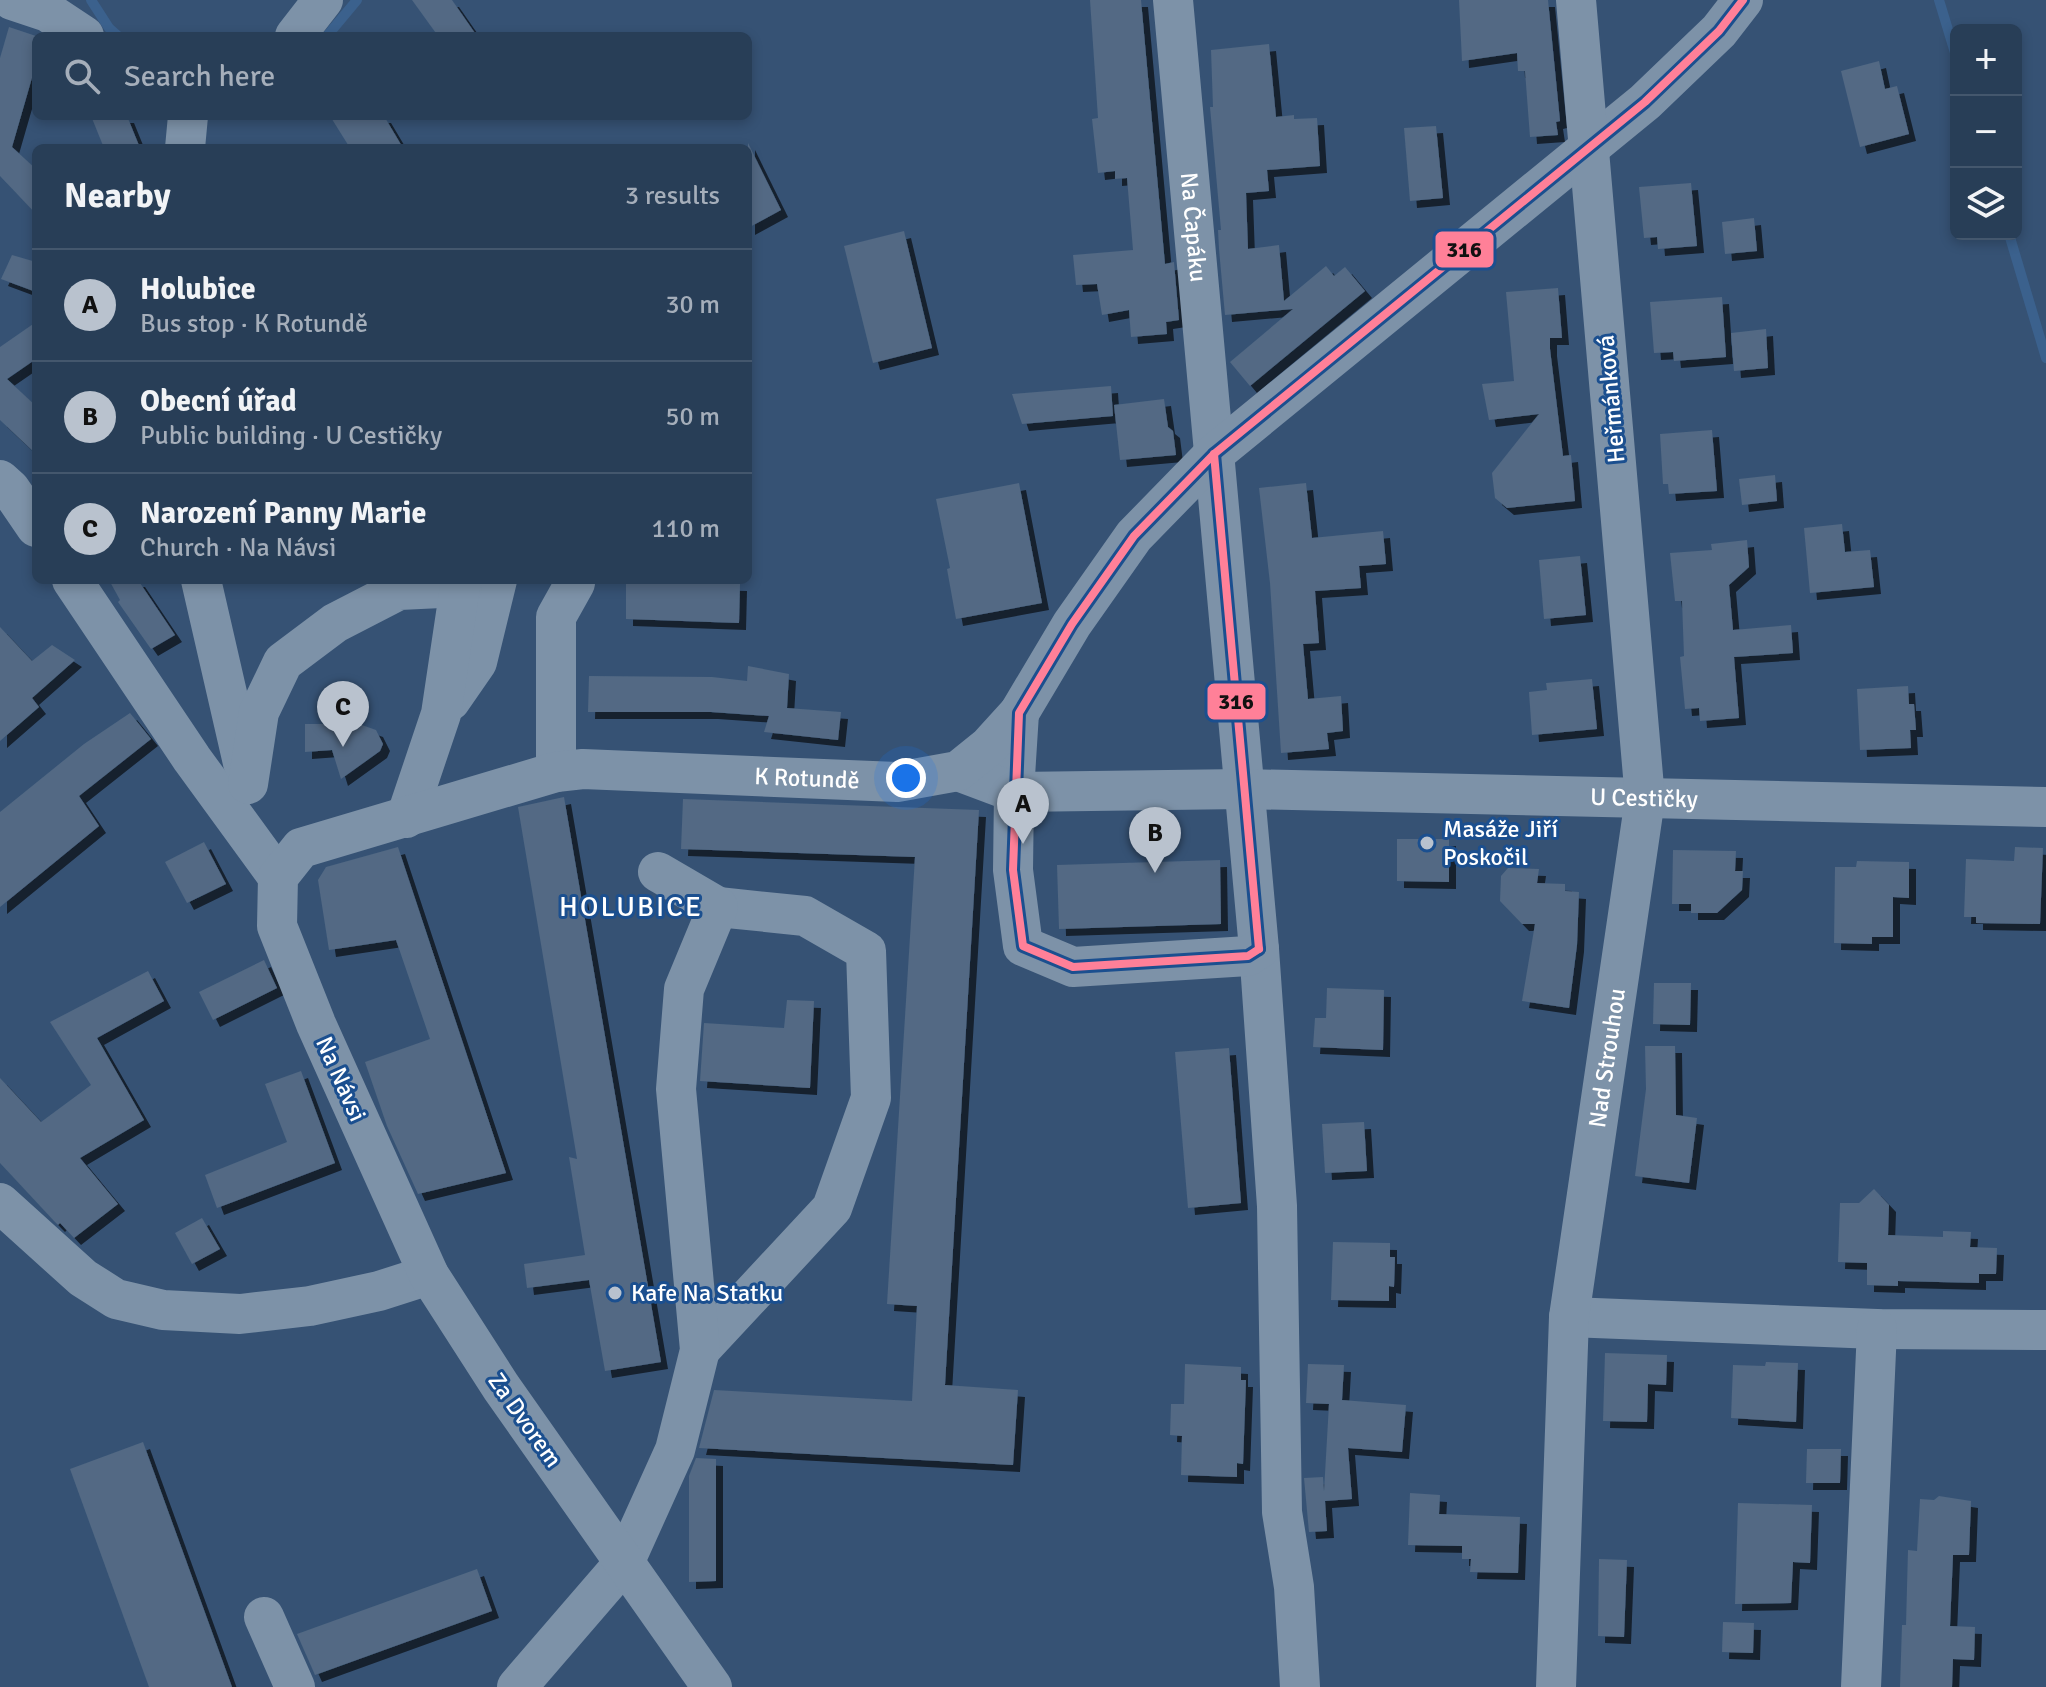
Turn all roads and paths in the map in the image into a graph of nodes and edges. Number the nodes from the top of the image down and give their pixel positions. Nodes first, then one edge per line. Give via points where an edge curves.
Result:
1 (323, 0) edge
2 (1173, 0) edge
3 (1576, 0) edge
4 (1743, 0) edge
5 (37, 4) edge
6 (78, 32) edge
7 (298, 32) edge
8 (188, 120) edge
9 (185, 144) edge
10 (1590, 145) junction
11 (1214, 454) junction
12 (5, 485) edge
13 (32, 522) edge
14 (75, 584) edge
15 (454, 584) edge
16 (473, 584) edge
17 (574, 584) edge
18 (203, 589) edge
19 (1019, 713) junction
20 (958, 771) junction
21 (556, 772) junction
22 (248, 784) junction
23 (1243, 789) junction
24 (1014, 792) junction
25 (1645, 799) junction
26 (2046, 807) edge
27 (406, 818) junction
28 (658, 872) dead end
29 (278, 877) junction
30 (718, 907) junction
31 (1259, 949) junction
32 (0, 1203) edge
33 (429, 1275) junction
34 (1569, 1317) junction
35 (1877, 1329) junction
36 (2046, 1330) edge
37 (700, 1350) junction
38 (624, 1563) junction
39 (264, 1617) dead end
40 (295, 1687) edge
41 (517, 1687) edge
42 (712, 1687) edge
43 (1300, 1687) edge
44 (1556, 1687) edge
45 (1861, 1687) edge

1 - 7 street
2 - 11 street, Na Čapáku
3 - 10 street, Heřmánková
4 - 10 street, K Rotundě via 1719,31 1655,92
5 - 6 street
8 - 9 street
10 - 11 street, K Rotundě
10 - 25 street, Heřmánková
11 - 19 street, K Rotundě via 1134,536 1072,624
11 - 23 street, Na Čapáku
12 - 13 street
14 - 29 street
15 - 22 street, Na Návsi via 399,590 335,623 283,662 259,712
16 - 27 street, Na Návsi via 441,714
17 - 21 street via 556,617
18 - 22 street, Na Návsi
19 - 20 street, K Rotundě
19 - 24 street
20 - 21 street, K Rotundě via 897,782
20 - 24 street
21 - 27 street
22 - 29 street, Na Návsi
23 - 24 street, U Cestičky
23 - 25 street, U Cestičky
23 - 31 street, Na Čapáku
24 - 31 street via 1013,870 1023,946 1073,967 1248,956
25 - 26 street, U Cestičky
25 - 34 street, Nad Strouhou
27 - 29 street via 301,848
28 - 30 street
29 - 33 street, Na Návsi via 277,926
30 - 37 street via 684,989 676,1089
30 - 37 street via 805,916 866,951 871,1098 832,1208
31 - 43 street, Na Čapáku via 1277,1206 1282,1512 1294,1587
32 - 33 street via 83,1278 116,1299 163,1310 240,1314 310,1306
33 - 38 street, Za Dvorem
34 - 35 street
34 - 44 street, Nad Strouhou
35 - 36 street
35 - 45 street
37 - 38 street via 675,1450
38 - 41 street
38 - 42 street, Za Dvorem
39 - 40 street

